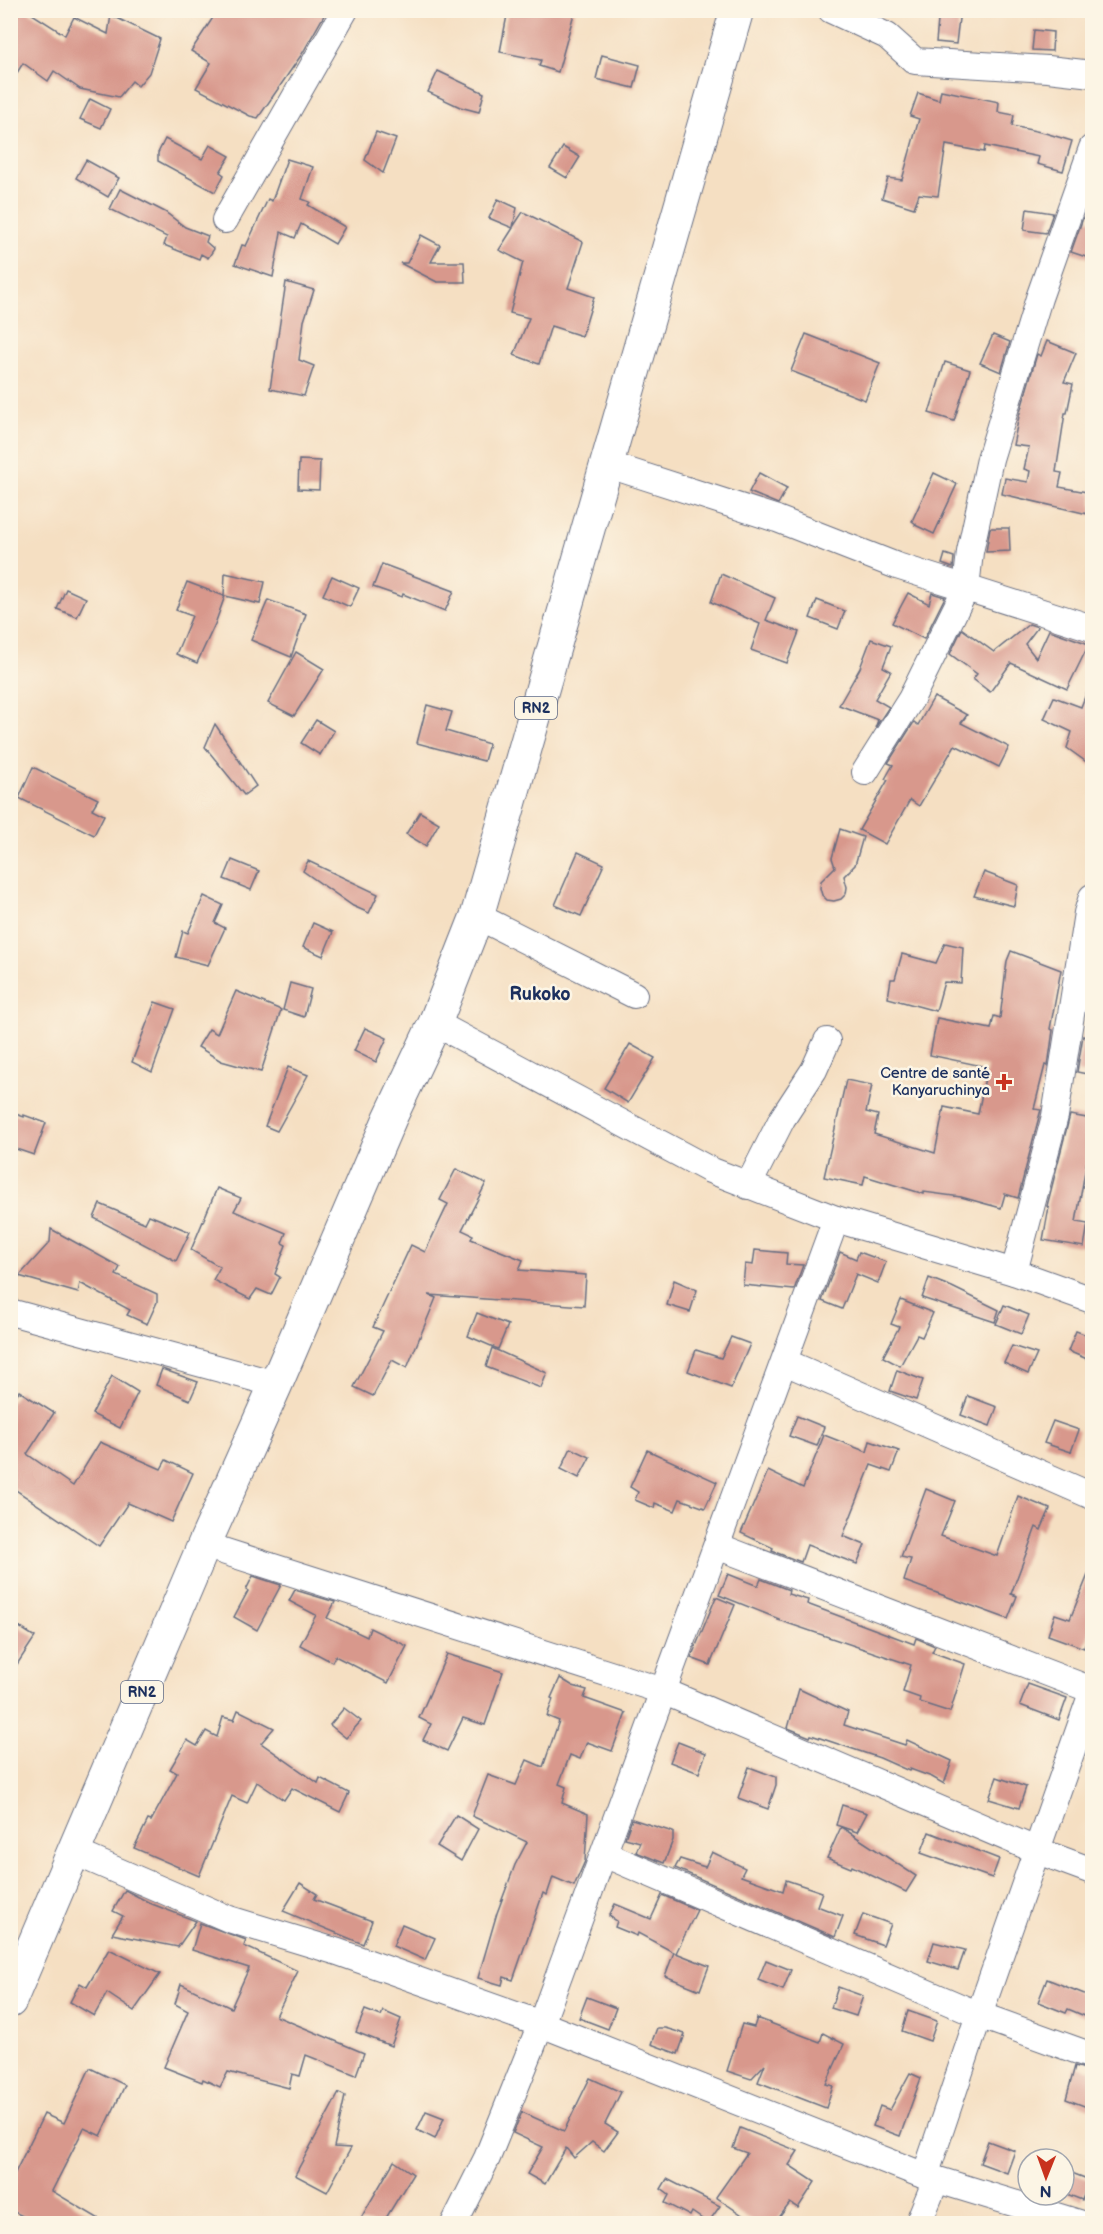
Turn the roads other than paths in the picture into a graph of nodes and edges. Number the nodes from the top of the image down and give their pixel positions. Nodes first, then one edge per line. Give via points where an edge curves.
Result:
1 (345, 10) edge
2 (737, 10) edge
3 (831, 10) edge
4 (1092, 74) edge
5 (1092, 148) edge
6 (225, 220) dead end
7 (606, 464) junction
8 (966, 588) junction
9 (1092, 628) edge
10 (865, 772) dead end
11 (1092, 897) edge
12 (477, 916) junction
13 (634, 995) dead end
14 (435, 1023) junction
15 (827, 1041) dead end
16 (748, 1186) junction
17 (836, 1219) junction
18 (1014, 1272) junction
19 (1092, 1300) edge
20 (10, 1312) edge
21 (785, 1362) junction
22 (276, 1384) junction
23 (1092, 1496) edge
24 (204, 1545) junction
25 (717, 1546) junction
26 (663, 1691) junction
27 (1092, 1691) edge
28 (1038, 1851) junction
29 (74, 1852) junction
30 (604, 1854) junction
31 (1092, 1871) edge
32 (10, 2001) edge
33 (979, 2015) junction
34 (541, 2024) junction
35 (1092, 2056) edge
36 (931, 2178) junction
37 (454, 2223) edge
38 (918, 2223) edge
39 (1082, 2223) edge

1 - 6 street
2 - 7 highway, RN2
3 - 4 street via 887,36 915,61
5 - 8 street via 1039,298 990,459
7 - 8 street via 777,519
7 - 12 highway, RN2
8 - 9 street
8 - 10 street via 911,699
11 - 18 street via 1055,1116
12 - 13 street
12 - 14 highway, RN2
14 - 16 street via 710,1170
14 - 22 highway, RN2
15 - 16 street
16 - 17 street
17 - 18 street
17 - 21 street
18 - 19 street
20 - 22 street
21 - 23 street
21 - 25 street
22 - 24 highway, RN2
24 - 26 street
24 - 29 highway, RN2
25 - 26 street
25 - 27 street
26 - 28 street
26 - 30 street
27 - 28 street
28 - 31 street
28 - 33 street
29 - 32 highway, RN2
29 - 34 street via 229,1919 338,1952
30 - 33 street
30 - 34 street
33 - 35 street
33 - 36 street
34 - 36 street
34 - 37 street via 487,2158
36 - 38 street
36 - 39 street

